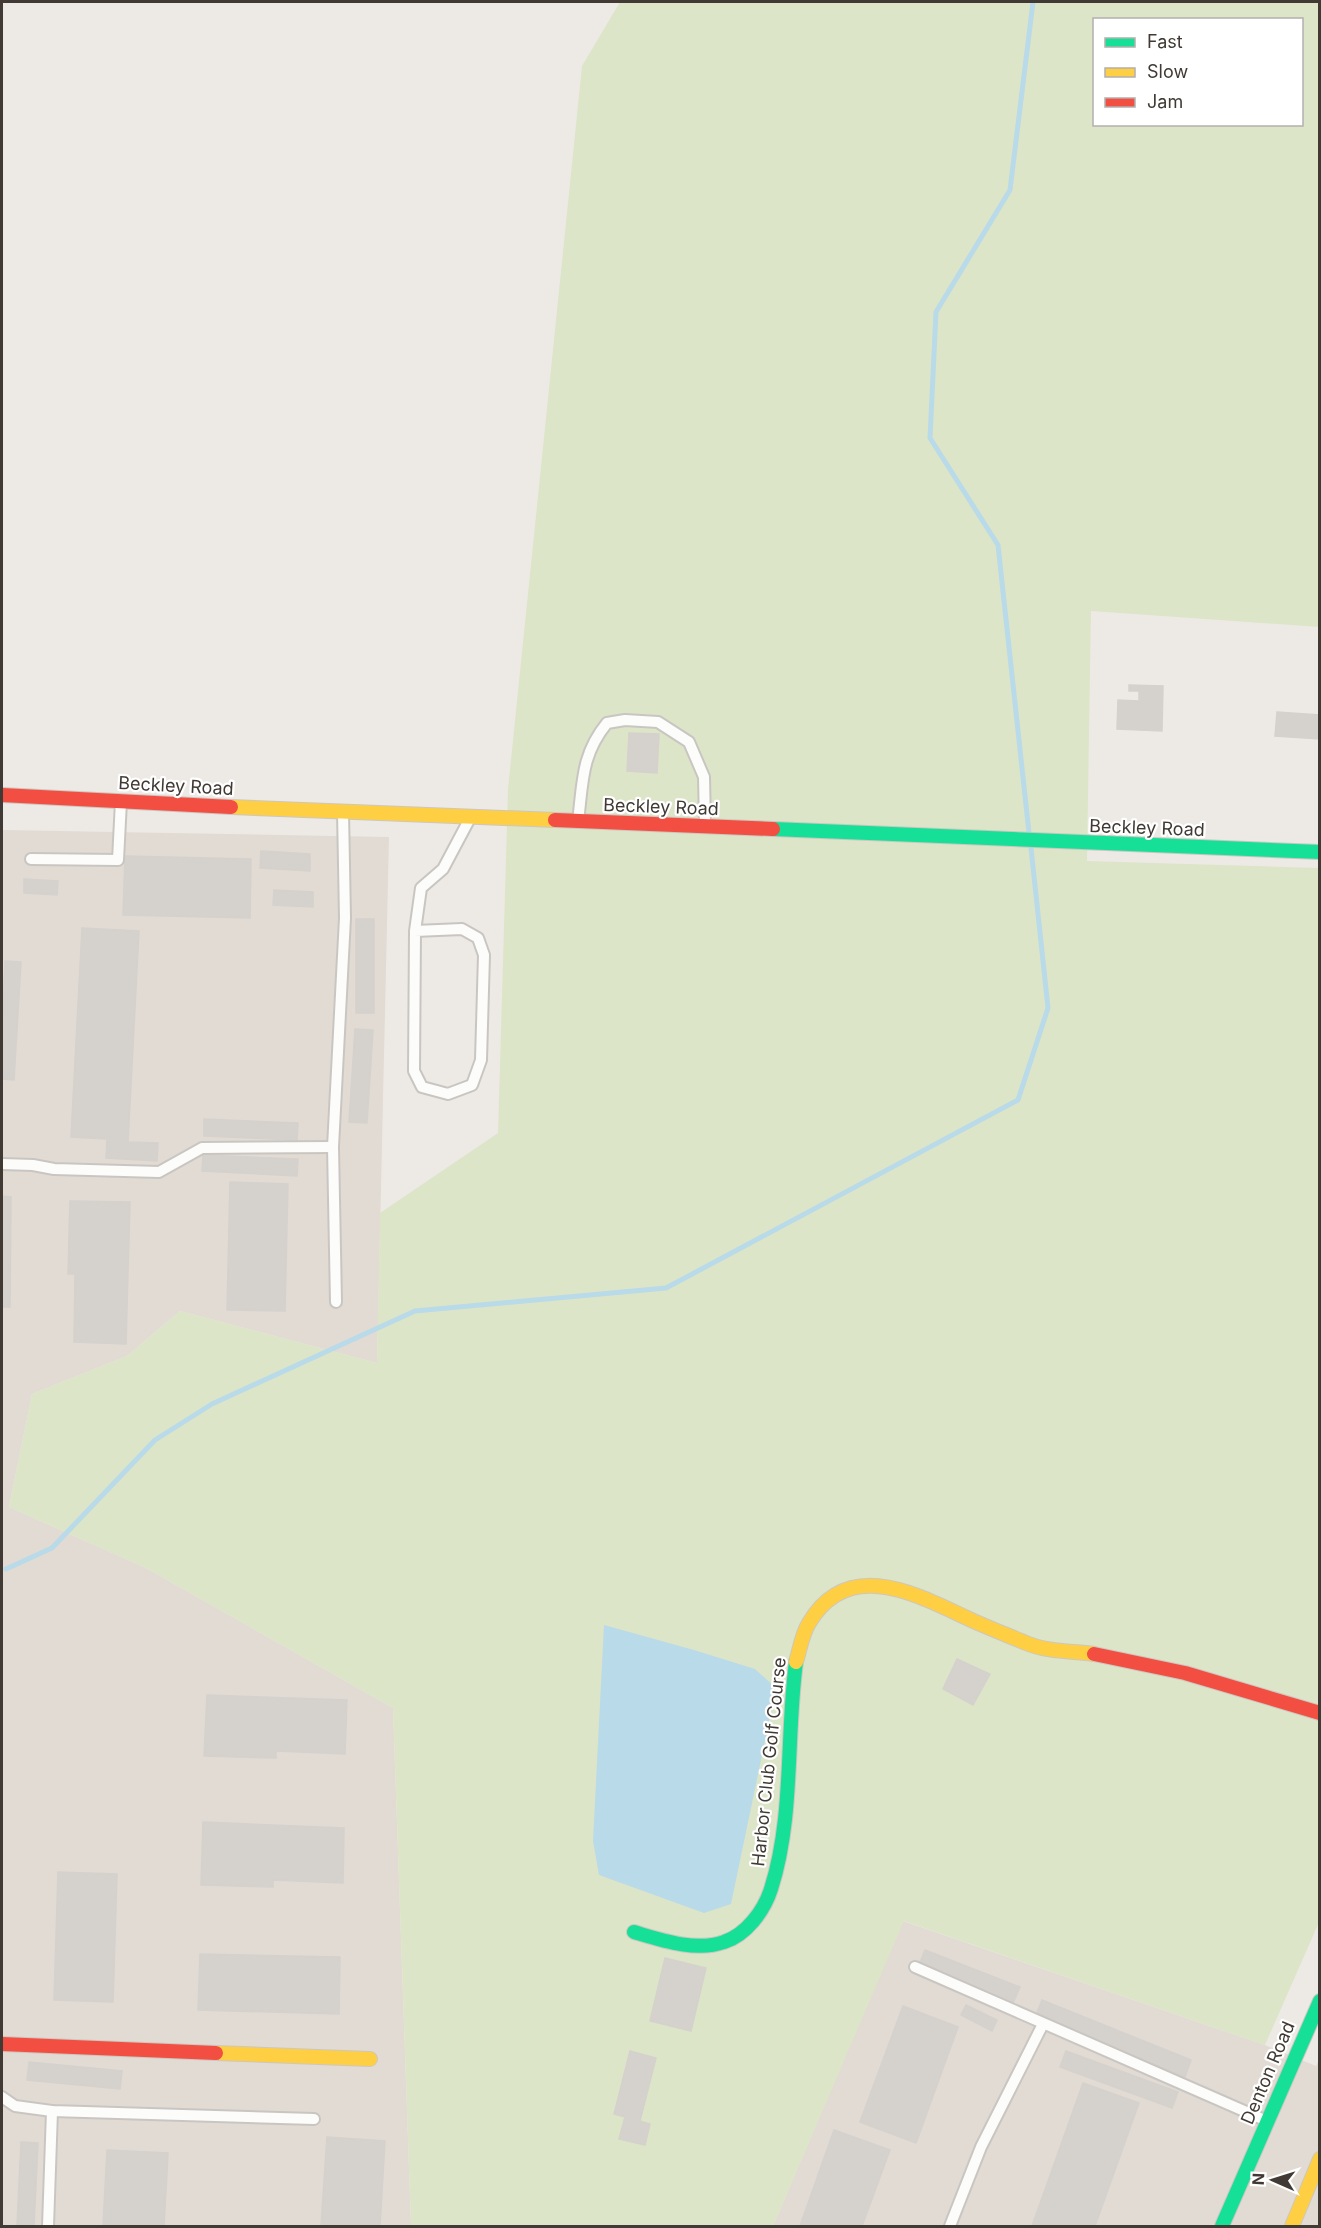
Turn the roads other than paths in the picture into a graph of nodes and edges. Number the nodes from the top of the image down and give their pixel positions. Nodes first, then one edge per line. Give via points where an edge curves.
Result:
1 (2, 795) edge
2 (122, 801) junction
3 (343, 811) junction
4 (470, 817) junction
5 (578, 822) junction
6 (705, 827) junction
7 (1320, 852) edge
8 (31, 859) dead end
9 (415, 931) junction
10 (333, 1147) junction
11 (2, 1164) edge
12 (336, 1302) dead end
13 (1320, 1713) edge
14 (634, 1932) dead end
15 (915, 1967) dead end
16 (1320, 2001) edge
17 (1043, 2024) junction
18 (2, 2044) edge
19 (370, 2059) dead end
20 (2, 2097) edge
21 (52, 2111) junction
22 (314, 2119) dead end
23 (1268, 2121) junction
24 (1318, 2169) edge
25 (48, 2226) edge
26 (950, 2226) edge
27 (1222, 2226) edge
28 (1292, 2226) edge

1 - 2 street, Beckley Road
2 - 3 street, Beckley Road
2 - 8 lane via 118,860
3 - 4 street, Beckley Road
3 - 10 lane via 345,918
4 - 5 street, Beckley Road
4 - 9 lane via 443,869 421,888
5 - 6 street, Beckley Road
5 - 6 lane via 585,762 594,739 607,723 636,721 658,722 689,742 704,777
6 - 7 street, Beckley Road
9 - 9 lane via 414,1071 422,1087 448,1094 472,1086 481,1060 484,955 478,938 462,929
10 - 11 lane via 202,1148 159,1172
10 - 12 lane
13 - 14 street, Harbor Club Golf Course via 1143,1663 1031,1645 904,1591 857,1587 823,1605 804,1632 794,1684 777,1867 755,1922 738,1937 708,1945 663,1941
15 - 17 lane
16 - 23 street, Denton Road
17 - 23 lane
17 - 26 lane via 981,2147
18 - 19 street
20 - 21 lane via 15,2106
21 - 22 lane
21 - 25 lane
23 - 27 street, Denton Road
24 - 28 street

